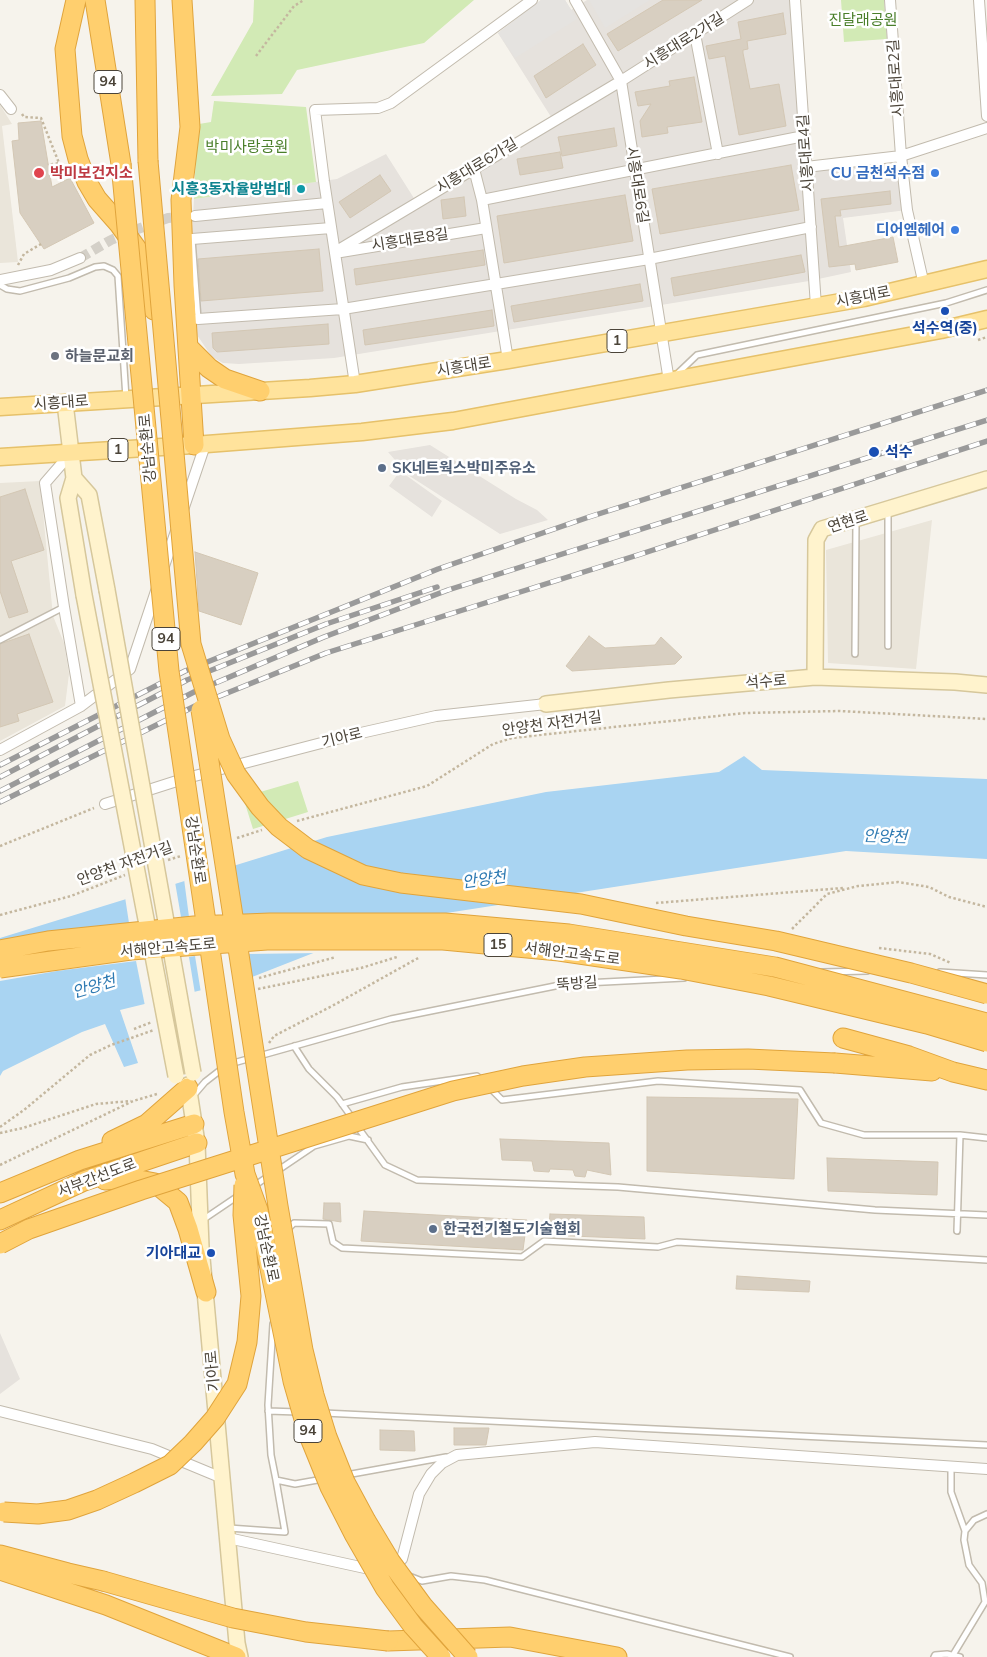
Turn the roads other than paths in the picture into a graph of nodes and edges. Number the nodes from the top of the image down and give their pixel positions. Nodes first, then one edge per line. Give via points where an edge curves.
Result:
1 (76, 0) edge
2 (95, 0) edge
3 (145, 0) edge
4 (182, 0) edge
5 (532, 0) edge
6 (575, 0) edge
7 (748, 0) edge
8 (795, 0) edge
9 (890, 0) edge
10 (979, 0) edge
11 (695, 34) junction
12 (621, 81) junction
13 (987, 116) edge
14 (987, 128) edge
15 (804, 136) junction
16 (718, 154) junction
17 (901, 156) junction
18 (806, 167) junction
19 (474, 169) junction
20 (635, 170) junction
21 (482, 200) junction
22 (327, 204) junction
23 (195, 216) tunnel mouth
24 (811, 227) junction
25 (331, 228) junction
26 (486, 228) junction
27 (192, 239) joint
28 (335, 252) junction
29 (80, 258) tunnel mouth
30 (649, 258) junction
31 (987, 269) edge
32 (0, 280) edge
33 (496, 283) junction
34 (0, 285) edge
35 (924, 285) junction
36 (987, 290) edge
37 (816, 306) junction
38 (343, 309) junction
39 (987, 319) edge
40 (198, 320) joint
41 (661, 334) junction
42 (188, 347) junction
43 (508, 360) junction
44 (669, 381) junction
45 (354, 384) junction
46 (260, 391) junction
47 (191, 395) junction
48 (162, 397) junction
49 (126, 399) junction
50 (65, 403) junction
51 (28, 406) junction
52 (0, 407) edge
53 (0, 412) edge
54 (200, 445) junction
55 (165, 447) junction
56 (71, 453) junction
57 (0, 457) edge
58 (74, 478) junction
59 (987, 479) edge
60 (888, 509) junction
61 (856, 519) junction
62 (64, 607) junction
63 (0, 640) edge
64 (191, 644) junction
65 (888, 646) dead end
66 (854, 654) dead end
67 (815, 677) junction
68 (987, 685) edge
69 (546, 704) joint
70 (82, 706) junction
71 (0, 750) edge
72 (105, 804) road end
73 (0, 950) edge
74 (0, 968) edge
75 (772, 974) dead end
76 (742, 975) dead end
77 (987, 975) edge
78 (987, 994) edge
79 (987, 1023) edge
80 (843, 1038) dead end
81 (987, 1042) edge
82 (294, 1046) junction
83 (953, 1072) junction
84 (987, 1080) edge
85 (187, 1085) junction
86 (342, 1104) junction
87 (194, 1124) junction
88 (960, 1135) junction
89 (987, 1138) edge
90 (368, 1140) junction
91 (197, 1143) junction
92 (80, 1160) junction
93 (245, 1174) junction
94 (84, 1181) junction
95 (0, 1193) edge
96 (958, 1213) junction
97 (987, 1215) edge
98 (0, 1220) edge
99 (201, 1220) junction
100 (957, 1231) dead end
101 (0, 1244) edge
102 (278, 1247) dead end
103 (987, 1260) edge
104 (277, 1267) dead end
105 (206, 1292) junction
106 (0, 1411) edge
107 (268, 1411) junction
108 (987, 1445) edge
109 (457, 1455) junction
110 (951, 1467) junction
111 (987, 1469) edge
112 (222, 1478) junction
113 (276, 1480) junction
114 (1, 1511) edge
115 (987, 1514) edge
116 (965, 1531) junction
117 (227, 1533) junction
118 (0, 1555) edge
119 (390, 1568) junction
120 (0, 1570) edge
121 (953, 1655) junction
122 (236, 1657) edge
123 (240, 1657) edge
124 (441, 1657) edge
125 (468, 1657) edge
126 (617, 1657) edge
127 (790, 1657) edge
128 (934, 1657) edge
129 (960, 1657) edge

1 - 48 highway via 65,49 72,136 87,182 97,200 137,249 145,269 152,293
2 - 93 highway, 강남순환로 / 94, bridge via 121,164 169,671
3 - 64 highway, bridge via 148,161
4 - 42 highway via 190,127 181,200
5 - 22 street via 391,103 378,108 315,110
6 - 12 street, 시흥대로6길
7 - 11 street, 시흥대로2가길
8 - 15 street, 시흥대로4길
9 - 17 street, 시흥대로2길
10 - 13 street
11 - 12 street, 시흥대로2가길
11 - 16 street
12 - 19 street, 시흥대로6가길
12 - 20 street, 시흥대로6길
14 - 17 street
15 - 16 street
15 - 18 street, 시흥대로4길
16 - 20 street
17 - 18 street
17 - 35 street, 시흥대로2길 via 907,210
18 - 24 street, 시흥대로4길
19 - 21 street
19 - 28 street, 시흥대로6가길
20 - 21 street
20 - 30 street, 시흥대로6길
21 - 26 street
22 - 23 street
22 - 25 street
24 - 30 street
24 - 37 street, 시흥대로4길
25 - 27 street
25 - 28 street
26 - 28 street, 시흥대로8길
26 - 33 street
27 - 40 lane
28 - 38 street
29 - 32 street via 51,270
30 - 33 street
30 - 41 street, 시흥대로6길
31 - 35 main road, 1
33 - 38 street
33 - 43 street
34 - 49 lane via 20,291 69,278 95,267 114,270 118,276
35 - 37 main road, 시흥대로 / 1
36 - 44 lane via 946,303 697,355
37 - 41 main road, 시흥대로 / 1
38 - 40 street
38 - 45 street
39 - 44 main road, 1
41 - 43 main road, 시흥대로 / 1
41 - 44 street, 시흥대로6길
42 - 46 highway via 225,379
42 - 47 highway
43 - 45 main road, 시흥대로 / 1
44 - 54 main road, 1 via 444,422
45 - 46 main road, 시흥대로 / 1
46 - 47 main road, 시흥대로 / 1
47 - 48 main road, 시흥대로 / 1
47 - 54 highway
48 - 49 main road, 시흥대로 / 1
48 - 55 highway
49 - 50 main road, 시흥대로 / 1
50 - 51 main road, 시흥대로 / 1
50 - 56 main road, 기아로
51 - 52 main road, 시흥대로 / 1
51 - 53 lane
54 - 55 main road, 1
54 - 70 street via 130,669
55 - 56 main road, 1
56 - 57 main road, 1
56 - 58 main road, 기아로
56 - 62 street via 45,482
58 - 85 main road, 기아로, bridge via 68,498 84,595
58 - 85 main road, 기아로, bridge via 89,495 107,590
59 - 60 main road, 연현로
60 - 61 main road, 연현로
60 - 65 lane
61 - 66 lane
61 - 67 main road, 연현로 via 822,529 816,540
62 - 63 lane
62 - 70 street
64 - 78 highway, bridge via 220,739 236,774 260,807 279,827 308,849 363,875 401,883 581,904 776,941
64 - 125 highway, 강남순환로 / 94, bridge via 276,1196 314,1395 345,1482 366,1521 422,1606
67 - 68 main road, 석수로
67 - 69 main road, 석수로
69 - 72 street, 기아로 via 436,716 227,767
70 - 71 street
73 - 79 highway, 서해안고속도로 / 15, bridge via 48,941 194,926 445,923 569,934 775,967
74 - 81 highway, 서해안고속도로 / 15, bridge via 131,950 267,940 443,940 559,951 681,969 769,986 927,1024
75 - 77 lane via 898,970
76 - 82 lane, 뚝방길 via 565,984 391,1018
80 - 83 highway
82 - 85 lane, 뚝방길 via 227,1064 205,1082
82 - 86 lane via 309,1069
83 - 84 highway
83 - 101 highway, bridge via 748,1059 585,1067 505,1080 453,1091 141,1190 29,1229
85 - 87 main road, 기아로
85 - 92 highway via 147,1124
86 - 88 lane via 402,1087 477,1076 502,1100 658,1080 800,1090 821,1122 864,1135
86 - 90 lane
87 - 91 main road, 기아로
87 - 92 highway, 서부간선도로
88 - 89 lane
88 - 96 lane
90 - 96 lane via 385,1165 417,1180 618,1187 875,1210
90 - 99 lane via 348,1136 314,1146
91 - 94 highway, 서부간선도로
91 - 99 main road, 기아로
92 - 95 highway, 서부간선도로
93 - 114 highway, bridge via 243,1215 251,1296 247,1342 237,1384 215,1418 170,1465 134,1484 68,1510 38,1514
93 - 124 highway, 강남순환로 / 94, bridge via 258,1210 293,1381 308,1433 330,1487 385,1588
94 - 98 highway, 서부간선도로
94 - 105 highway via 129,1178 155,1183 178,1202
96 - 97 lane
96 - 100 lane
99 - 105 main road, 기아로
102 - 103 lane via 294,1223 329,1224 333,1242 342,1248 522,1257 544,1241 658,1247 677,1242
104 - 107 lane
105 - 112 main road, 기아로
106 - 112 street via 152,1449
107 - 108 lane
107 - 113 lane
109 - 110 street via 595,1442
109 - 113 lane via 295,1484
109 - 119 street via 442,1462 419,1494 402,1559
110 - 111 street
110 - 116 lane via 950,1492
112 - 117 main road, 기아로
113 - 117 lane via 285,1532
115 - 116 lane via 974,1520
116 - 121 lane via 969,1565 982,1582 985,1602
117 - 119 street via 373,1570
117 - 123 main road, 기아로
118 - 126 highway, bridge via 233,1618 306,1632 388,1641 510,1637
119 - 127 lane via 422,1581 451,1576 485,1580
120 - 122 highway via 106,1605
121 - 128 lane via 935,1654
121 - 129 lane

